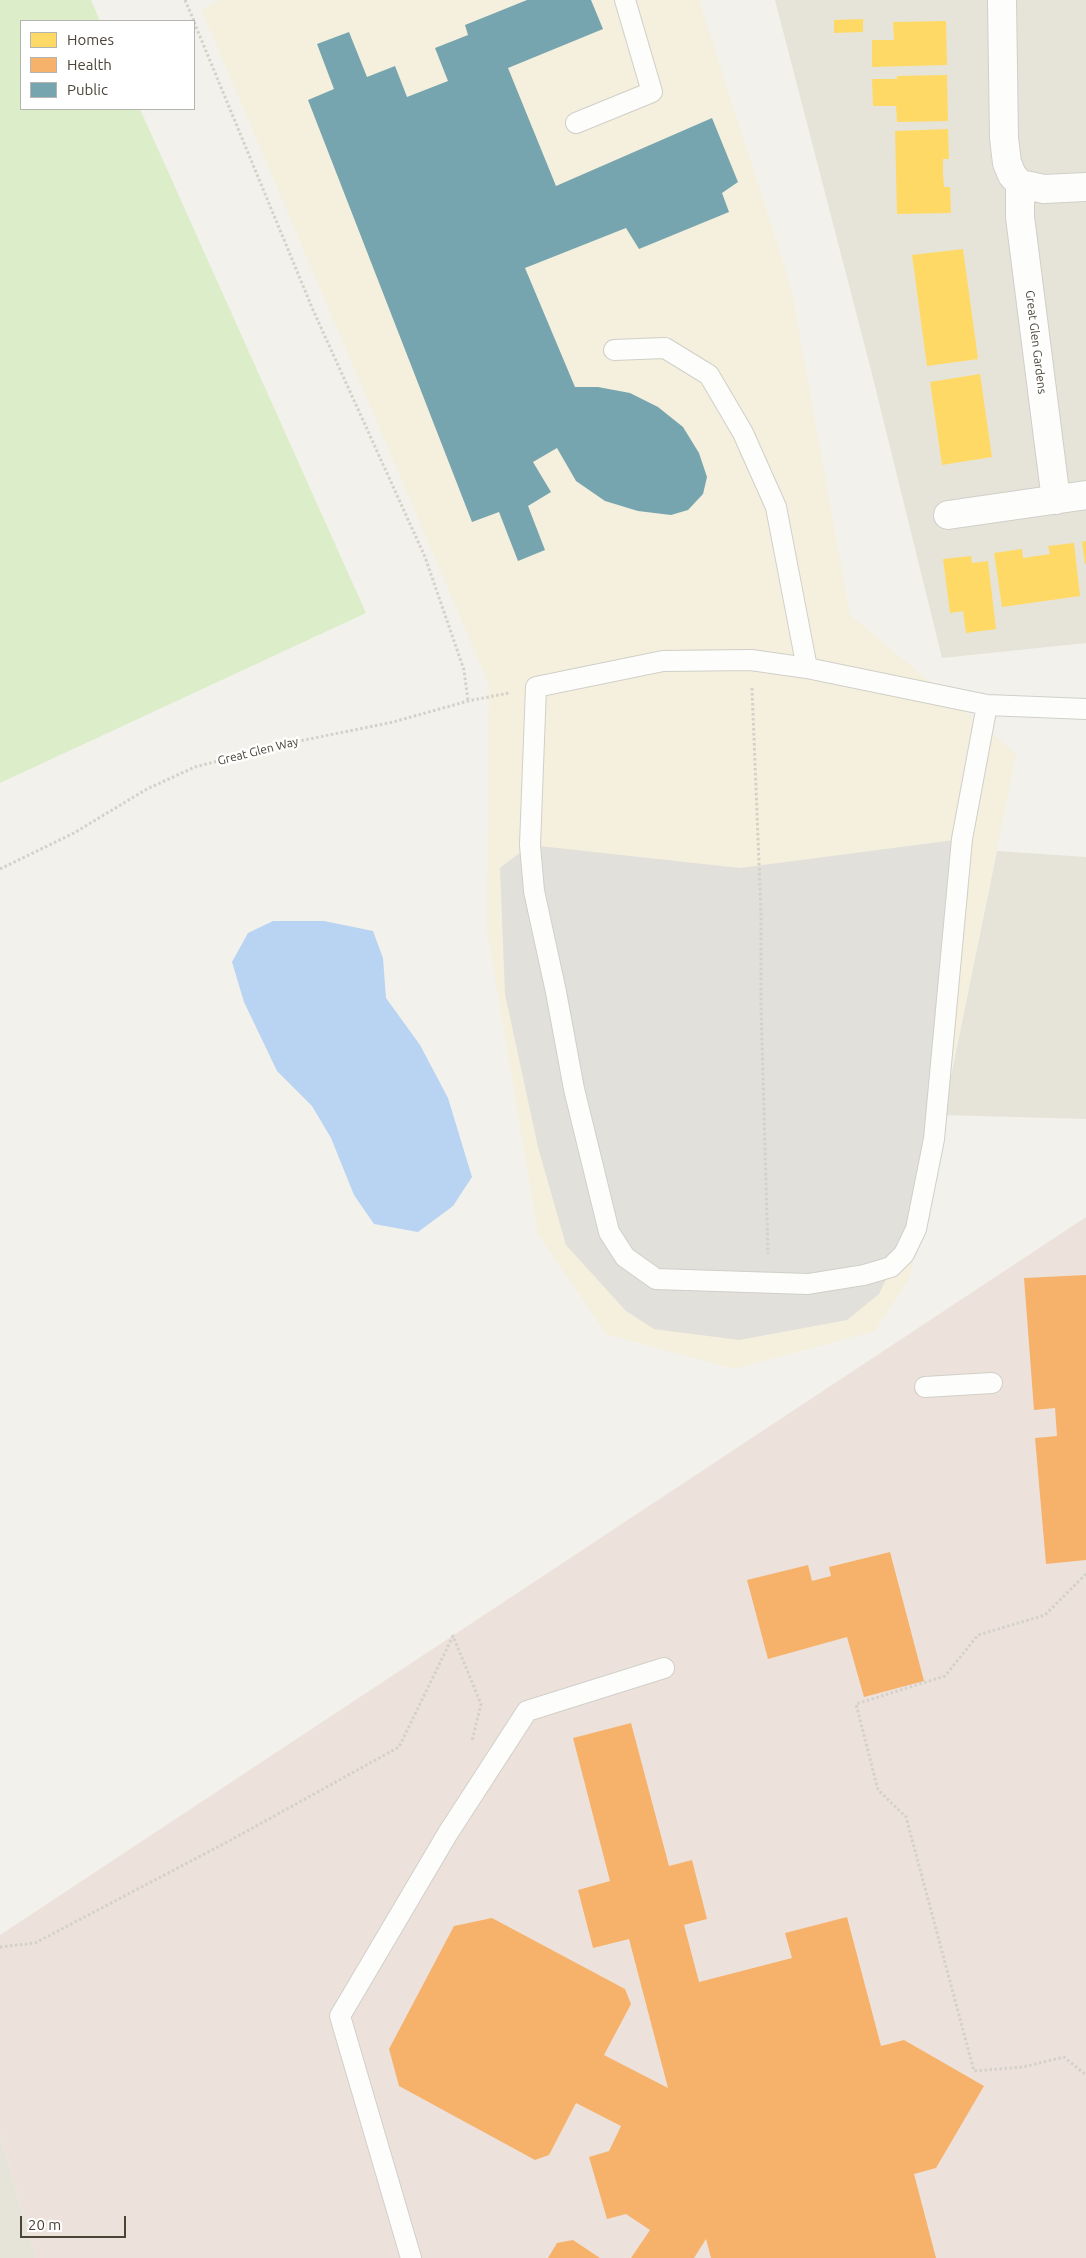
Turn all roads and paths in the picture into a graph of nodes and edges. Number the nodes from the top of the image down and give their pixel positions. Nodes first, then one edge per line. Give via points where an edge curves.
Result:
1 (185, 0) edge
2 (625, 0) edge
3 (1002, 0) edge
4 (194, 20) edge
5 (195, 23) edge
6 (576, 124) dead end
7 (1020, 184) junction
8 (1086, 187) edge
9 (614, 350) dead end
10 (1086, 495) edge
11 (1056, 500) junction
12 (948, 515) dead end
13 (751, 660) junction
14 (807, 668) junction
15 (536, 688) junction
16 (468, 701) junction
17 (987, 705) junction
18 (1086, 709) edge
19 (0, 868) edge
20 (769, 1284) junction
21 (992, 1384) dead end
22 (925, 1387) dead end
23 (1086, 1574) edge
24 (664, 1668) dead end
25 (470, 1750) dead end
26 (0, 1947) edge
27 (1086, 2075) edge
28 (411, 2258) edge

1 - 4 path
2 - 6 lane via 652,92
3 - 7 street via 1004,138 1007,163 1012,176
5 - 16 path via 312,310 425,557 464,670
7 - 8 street via 1044,189
7 - 11 street, Great Glen Gardens via 1020,217
9 - 14 lane via 665,348 709,375 743,433 776,507
10 - 11 street
11 - 12 street
13 - 14 lane
13 - 15 lane via 663,660
13 - 20 path
14 - 17 lane
15 - 16 path, Great Glen Way
15 - 20 lane via 530,845 534,891 574,1089 608,1232 625,1257 656,1279
16 - 19 path, Great Glen Way via 393,722 275,746 196,767 147,790 74,833
17 - 18 lane
17 - 20 lane via 962,838 934,1139 916,1229 904,1254 891,1267 808,1284
21 - 22 lane
23 - 27 path via 1045,1615 978,1635 945,1676 856,1704 878,1790 906,1817 974,2071 1023,2067 1064,2057
24 - 28 lane via 527,1711 448,1833 340,2016
25 - 26 path via 481,1704 453,1636 399,1747 35,1943

